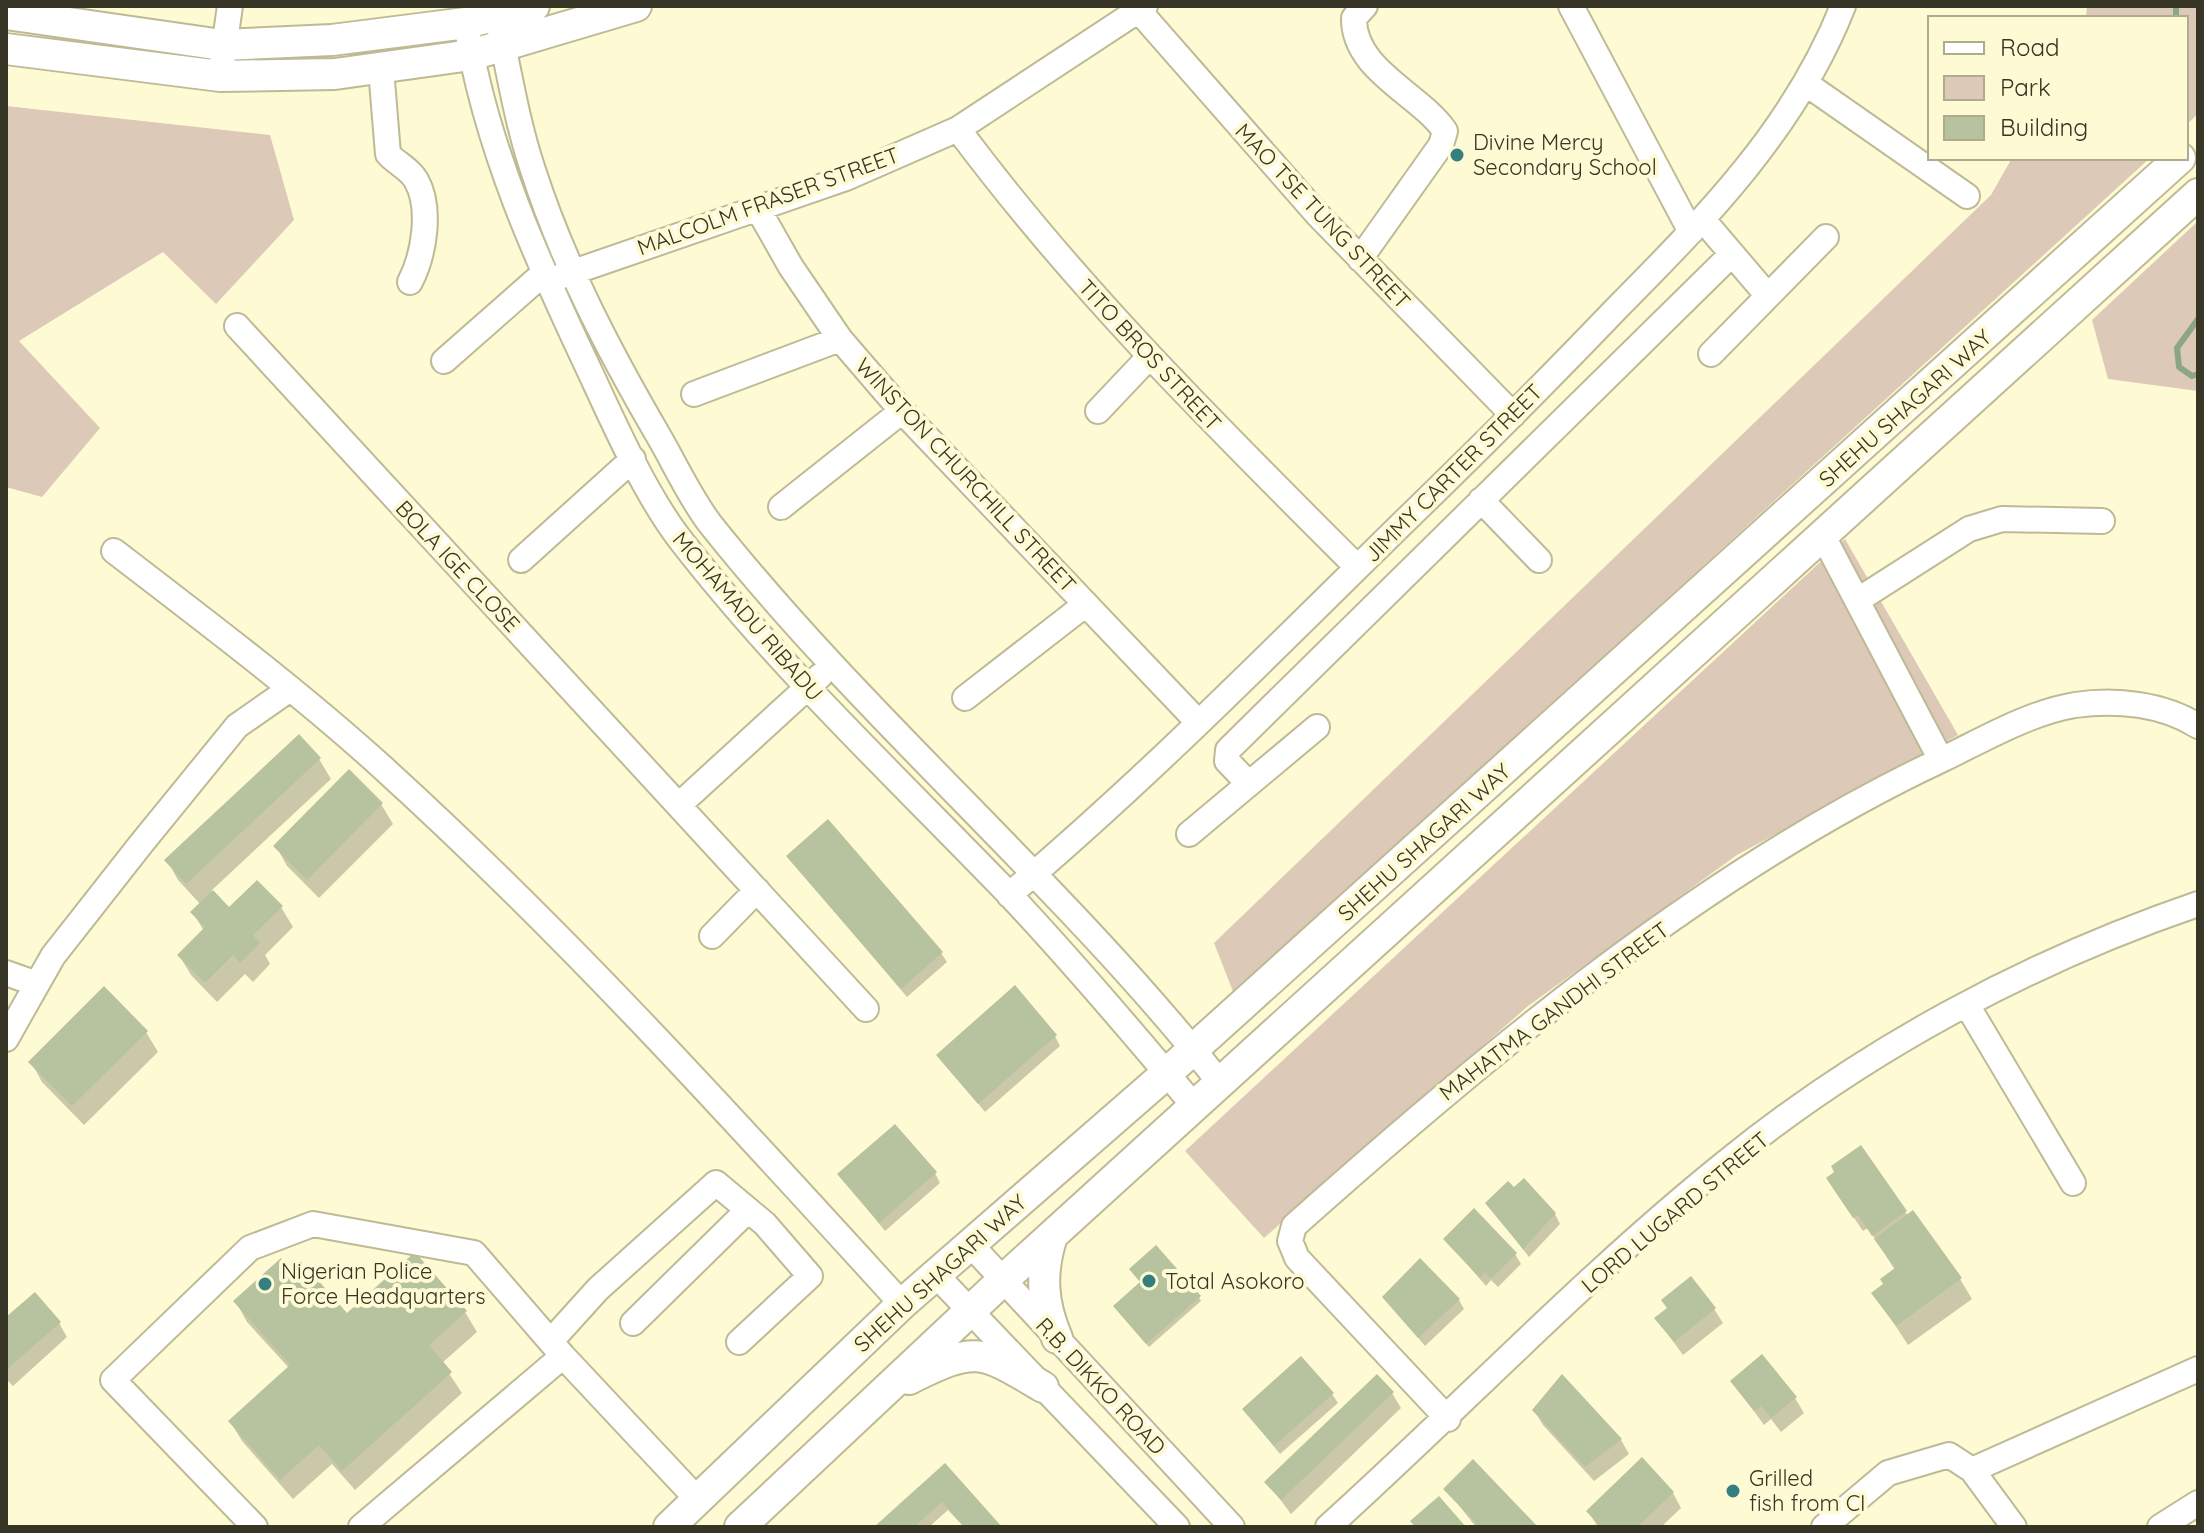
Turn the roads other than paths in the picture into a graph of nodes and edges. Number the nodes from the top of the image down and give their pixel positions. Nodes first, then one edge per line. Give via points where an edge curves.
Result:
1 (230, 6) edge
2 (534, 6) edge
3 (636, 6) edge
4 (1365, 6) edge
5 (1571, 6) edge
6 (1843, 6) edge
7 (1142, 8) edge
8 (6, 14) edge
9 (497, 16) junction
10 (466, 23) junction
11 (222, 45) junction
12 (504, 47) junction
13 (6, 49) edge
14 (471, 55) junction
15 (381, 69) junction
16 (220, 76) junction
17 (1805, 83) junction
18 (958, 129) junction
19 (2178, 160) edge
20 (2198, 194) edge
21 (1967, 196) dead end
22 (758, 209) junction
23 (1698, 227) junction
24 (1826, 237) dead end
25 (1732, 254) junction
26 (1360, 259) junction
27 (573, 271) junction
28 (546, 277) junction
29 (410, 282) dead end
30 (1768, 296) junction
31 (237, 326) dead end
32 (840, 339) junction
33 (1711, 354) dead end
34 (1150, 356) junction
35 (444, 361) dead end
36 (694, 394) dead end
37 (902, 411) junction
38 (1098, 411) dead end
39 (1513, 415) junction
40 (633, 459) junction
41 (1481, 500) junction
42 (781, 507) dead end
43 (2102, 521) dead end
44 (1823, 536) junction
45 (114, 551) dead end
46 (521, 560) dead end
47 (1539, 560) dead end
48 (1357, 567) junction
49 (1858, 600) junction
50 (1086, 604) junction
51 (832, 663) junction
52 (808, 688) junction
53 (290, 689) junction
54 (965, 698) dead end
55 (1198, 722) junction
56 (2198, 726) edge
57 (1317, 727) dead end
58 (1941, 760) junction
59 (1249, 784) junction
60 (679, 805) junction
61 (1189, 834) dead end
62 (1036, 872) junction
63 (757, 890) junction
64 (1009, 895) junction
65 (2198, 904) edge
66 (712, 936) dead end
67 (6, 973) edge
68 (37, 984) junction
69 (1967, 1005) junction
70 (866, 1009) dead end
71 (6, 1039) edge
72 (1193, 1049) junction
73 (1167, 1073) junction
74 (1221, 1084) junction
75 (1195, 1107) junction
76 (2073, 1183) dead end
77 (748, 1210) junction
78 (1052, 1236) junction
79 (970, 1244) junction
80 (935, 1274) junction
81 (1003, 1280) junction
82 (902, 1304) junction
83 (970, 1311) junction
84 (633, 1323) dead end
85 (1057, 1338) junction
86 (739, 1342) dead end
87 (557, 1348) junction
88 (2198, 1369) edge
89 (1043, 1387) junction
90 (886, 1390) junction
91 (1448, 1419) junction
92 (1972, 1470) junction
93 (698, 1500) junction
94 (2198, 1503) edge
95 (255, 1527) edge
96 (361, 1527) edge
97 (669, 1527) edge
98 (740, 1527) edge
99 (1177, 1527) edge
100 (1232, 1527) edge
101 (1328, 1527) edge
102 (1824, 1527) edge
103 (2014, 1527) edge
104 (2160, 1527) edge

1 - 11 street
2 - 9 main road
3 - 12 main road
4 - 26 street via 1354,18 1356,40 1445,131 1441,145
5 - 23 street
6 - 17 street, JIMMY CARTER STREET
7 - 18 street, MALCOLM FRASER STREET
7 - 26 street, MAO TSE TUNG STREET
8 - 11 main road
9 - 10 main road
9 - 12 street, MOHAMADU RIBADU
10 - 11 main road via 332,40
10 - 14 street, MOHAMADU RIBADU
11 - 16 street
12 - 14 main road
12 - 27 street, MOHAMADU RIBADU via 532,169
13 - 16 main road
14 - 15 main road
14 - 28 street, MOHAMADU RIBADU via 507,181
15 - 16 main road
15 - 29 street via 388,154 408,170 423,197 422,250
17 - 21 street
17 - 23 street, JIMMY CARTER STREET via 1772,136
18 - 22 street, MALCOLM FRASER STREET
18 - 34 street, TITO BROS STREET via 1056,252
19 - 72 main road, SHEHU SHAGARI WAY
20 - 44 main road, SHEHU SHAGARI WAY
22 - 27 street, MALCOLM FRASER STREET
22 - 32 street, WINSTON CHURCHILL STREET
23 - 25 street
23 - 39 street, JIMMY CARTER STREET
24 - 30 street
25 - 30 street
25 - 41 street
26 - 39 street, MAO TSE TUNG STREET
27 - 28 street, MALCOLM FRASER STREET
27 - 51 street, MOHAMADU RIBADU via 599,328 709,522
28 - 35 street, MALCOLM FRASER STREET
28 - 40 street, MOHAMADU RIBADU
30 - 33 street
31 - 60 street, BOLA IGE CLOSE
32 - 36 street
32 - 37 street, WINSTON CHURCHILL STREET
34 - 38 street
34 - 48 street, TITO BROS STREET
37 - 42 street
37 - 50 street, WINSTON CHURCHILL STREET
39 - 48 street, JIMMY CARTER STREET
40 - 46 street
40 - 52 street, MOHAMADU RIBADU via 678,536
41 - 47 street
41 - 59 street via 1228,750 1227,761
43 - 49 street via 2002,519 1969,529
44 - 49 street
44 - 74 main road, SHEHU SHAGARI WAY
45 - 53 street
48 - 55 street, JIMMY CARTER STREET
49 - 58 street
50 - 54 street
50 - 55 street, WINSTON CHURCHILL STREET
51 - 52 street
51 - 62 street, MOHAMADU RIBADU
52 - 60 street
52 - 64 street, MOHAMADU RIBADU
53 - 68 street via 237,726 53,956
53 - 82 street via 491,870 701,1084
55 - 62 street, JIMMY CARTER STREET
56 - 58 street, MAHATMA GANDHI STREET via 2155,707 2076,705 2039,715
57 - 59 street
58 - 91 street, MAHATMA GANDHI STREET via 1850,805 1621,955 1416,1118 1294,1226 1290,1241 1297,1258
59 - 61 street
60 - 63 street, BOLA IGE CLOSE
62 - 64 street, JIMMY CARTER STREET
62 - 72 street, MOHAMADU RIBADU
63 - 66 street
63 - 70 street, BOLA IGE CLOSE
64 - 73 street, MOHAMADU RIBADU
65 - 69 street, LORD LUGARD STREET via 2050,961
67 - 68 street
68 - 71 street
69 - 76 street
69 - 91 street, LORD LUGARD STREET via 1819,1095 1725,1163
72 - 73 main road, SHEHU SHAGARI WAY
72 - 74 street, MOHAMADU RIBADU
73 - 75 street, MOHAMADU RIBADU
73 - 79 main road, SHEHU SHAGARI WAY
74 - 75 main road, SHEHU SHAGARI WAY
75 - 78 main road, SHEHU SHAGARI WAY
77 - 84 street
77 - 86 street via 810,1276
77 - 87 street via 716,1183 598,1289
78 - 81 main road, SHEHU SHAGARI WAY
78 - 85 main road via 1043,1279 1045,1309
79 - 80 main road, SHEHU SHAGARI WAY
79 - 81 street, R.B. DIKKO ROAD
80 - 82 main road, SHEHU SHAGARI WAY
80 - 83 street, R.B. DIKKO ROAD
81 - 83 main road, SHEHU SHAGARI WAY
81 - 85 street, R.B. DIKKO ROAD
82 - 93 main road, SHEHU SHAGARI WAY
83 - 89 street, R.B. DIKKO ROAD
83 - 90 main road, SHEHU SHAGARI WAY
85 - 100 street, R.B. DIKKO ROAD
87 - 93 street
87 - 95 street via 474,1253 313,1224 250,1248 113,1380
87 - 96 street
88 - 92 street
89 - 90 main road via 1004,1361 970,1356 940,1363
89 - 99 street, R.B. DIKKO ROAD
90 - 98 main road, SHEHU SHAGARI WAY
91 - 101 street, LORD LUGARD STREET
92 - 102 street via 1949,1455 1888,1473
92 - 103 street
93 - 97 main road, SHEHU SHAGARI WAY
94 - 104 street

